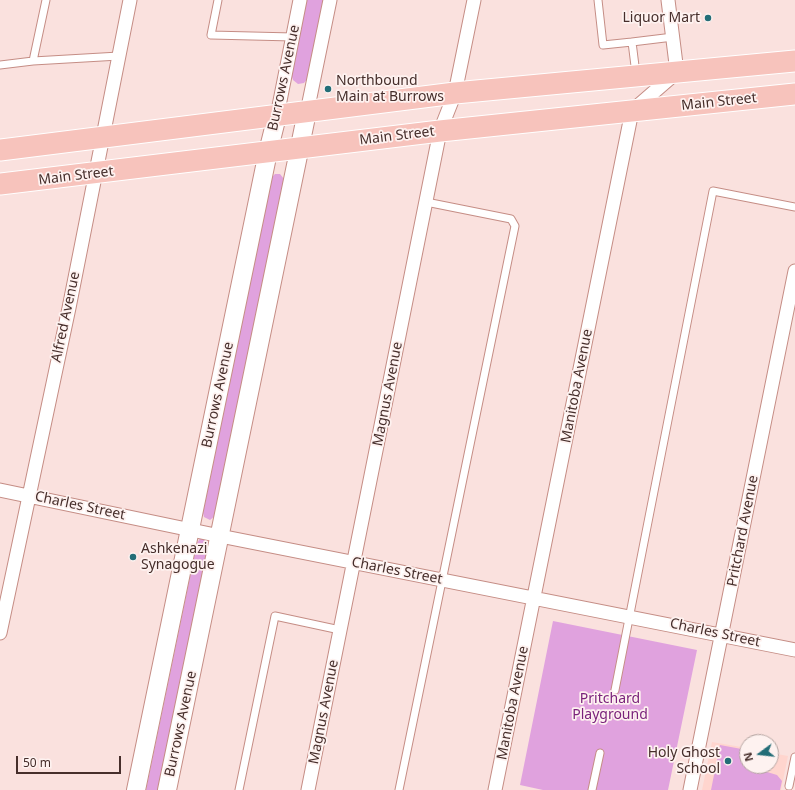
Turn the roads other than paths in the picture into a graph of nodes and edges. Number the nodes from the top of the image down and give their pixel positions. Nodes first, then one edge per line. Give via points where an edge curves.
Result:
1 (46, 0) edge
2 (130, 0) edge
3 (218, 0) edge
4 (300, 0) edge
5 (330, 0) edge
6 (474, 0) edge
7 (598, 0) edge
8 (668, 0) edge
9 (293, 37) junction
10 (673, 37) junction
11 (632, 42) junction
12 (119, 56) junction
13 (33, 61) junction
14 (795, 61) edge
15 (0, 65) edge
16 (678, 72) junction
17 (636, 76) junction
18 (455, 93) junction
19 (795, 94) edge
20 (307, 112) junction
21 (632, 112) junction
22 (277, 116) junction
23 (440, 131) junction
24 (102, 137) junction
25 (299, 148) junction
26 (0, 150) edge
27 (268, 152) junction
28 (95, 174) junction
29 (0, 184) edge
30 (426, 202) junction
31 (795, 207) edge
32 (795, 272) edge
33 (0, 490) edge
34 (28, 495) junction
35 (190, 530) junction
36 (220, 536) junction
37 (354, 563) junction
38 (442, 580) junction
39 (534, 597) junction
40 (628, 616) junction
41 (340, 630) junction
42 (0, 633) edge
43 (722, 635) junction
44 (795, 650) edge
45 (615, 690) dead end
46 (600, 753) dead end
47 (795, 757) edge
48 (789, 786) dead end
49 (136, 790) edge
50 (167, 790) edge
51 (238, 790) edge
52 (308, 790) edge
53 (399, 790) edge
54 (495, 790) edge
55 (592, 790) edge
56 (690, 790) edge

1 - 13 lane
2 - 12 street, Alfred Avenue
3 - 9 lane via 211,35
4 - 9 street, Burrows Avenue
5 - 20 street, Burrows Avenue
6 - 18 street, Magnus Avenue
7 - 11 lane via 603,44
8 - 10 street
9 - 22 street, Burrows Avenue
10 - 11 lane
10 - 16 street
11 - 17 lane
12 - 13 lane
12 - 24 street, Alfred Avenue
13 - 15 lane
14 - 16 main road
16 - 17 main road
16 - 21 street
17 - 18 main road
18 - 20 main road
18 - 23 street, Magnus Avenue
19 - 21 main road, Main Street
20 - 22 main road
20 - 25 street, Burrows Avenue
21 - 23 main road, Main Street
21 - 39 street, Manitoba Avenue
22 - 24 main road
22 - 27 street, Burrows Avenue
23 - 25 main road, Main Street
23 - 30 street, Magnus Avenue
24 - 26 main road
24 - 28 street, Alfred Avenue
25 - 27 main road, Main Street
25 - 36 street, Burrows Avenue
27 - 28 main road, Main Street
27 - 35 street, Burrows Avenue
28 - 29 main road, Main Street
28 - 34 street, Alfred Avenue
30 - 37 street, Magnus Avenue
30 - 38 lane via 511,219 515,226
31 - 40 lane via 713,191
32 - 43 street, Pritchard Avenue
33 - 34 street, Charles Street
34 - 35 street, Charles Street
34 - 42 street, Alfred Avenue
35 - 36 street, Charles Street
35 - 49 street, Burrows Avenue
36 - 37 street, Charles Street
36 - 50 street, Burrows Avenue
37 - 38 street, Charles Street
37 - 41 street, Magnus Avenue
38 - 39 street, Charles Street
38 - 53 lane
39 - 40 street, Charles Street
39 - 54 street, Manitoba Avenue
40 - 43 street, Charles Street
40 - 45 lane
41 - 51 lane via 275,616
41 - 52 street, Magnus Avenue
43 - 44 street, Charles Street
43 - 56 street, Pritchard Avenue
46 - 55 lane
47 - 48 lane

